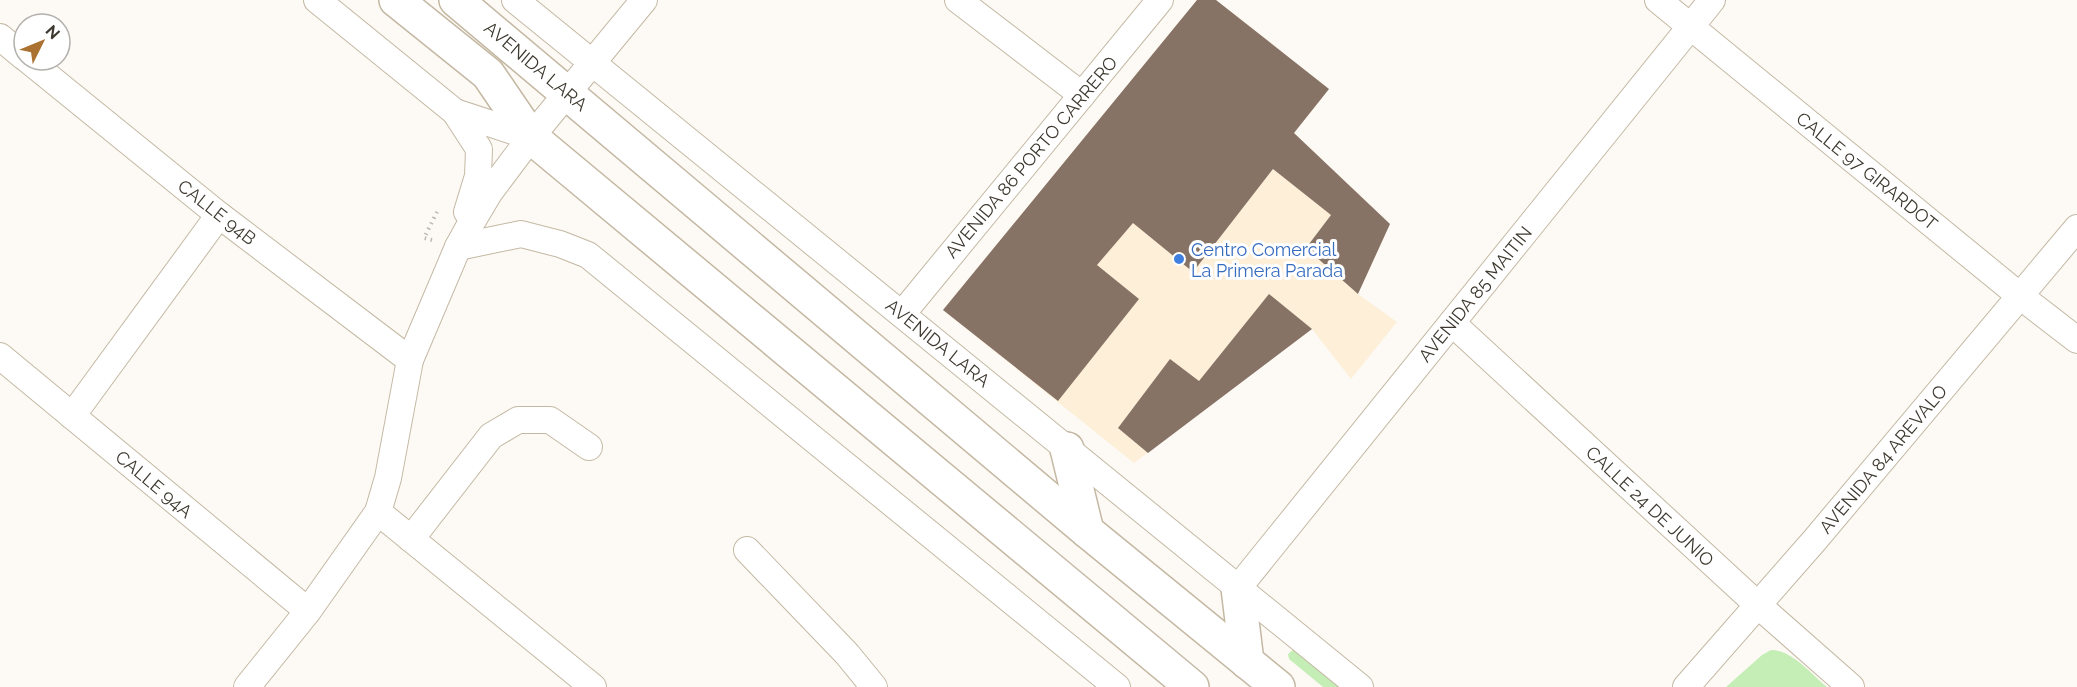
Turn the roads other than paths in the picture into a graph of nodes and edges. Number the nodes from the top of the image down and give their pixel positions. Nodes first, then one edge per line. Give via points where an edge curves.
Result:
1 (317, 0) edge
2 (396, 0) edge
3 (456, 0) edge
4 (515, 0) edge
5 (645, 0) edge
6 (958, 0) edge
7 (1160, 0) edge
8 (1658, 0) edge
9 (1712, 0) edge
10 (1690, 26) junction
11 (0, 37) edge
12 (12, 47) edge
13 (593, 64) junction
14 (43, 72) edge
15 (567, 92) junction
16 (1082, 95) junction
17 (455, 112) junction
18 (531, 136) junction
19 (219, 215) junction
20 (2077, 228) edge
21 (458, 247) junction
22 (2020, 296) junction
23 (902, 314) junction
24 (1452, 322) junction
25 (2077, 340) edge
26 (0, 356) edge
27 (410, 360) junction
28 (72, 416) junction
29 (589, 447) dead end
30 (1067, 449) junction
31 (378, 512) junction
32 (1088, 531) junction
33 (411, 539) junction
34 (747, 549) dead end
35 (1238, 588) junction
36 (1759, 606) junction
37 (308, 611) junction
38 (1247, 662) junction
39 (247, 687) edge
40 (593, 687) edge
41 (874, 687) edge
42 (1117, 687) edge
43 (1192, 687) edge
44 (1278, 687) edge
45 (1360, 687) edge
46 (1686, 687) edge
47 (1851, 687) edge

1 - 17 street, AVENIDA LARA
2 - 18 street, AVENIDA LARA via 488,74
3 - 15 street, AVENIDA LARA
4 - 13 street, AVENIDA LARA
5 - 13 street
6 - 16 street
7 - 16 street, AVENIDA 86 PORTO CARRERO
8 - 10 street, CALLE 97 GIRARDOT
9 - 10 street, AVENIDA 85 MAITIN
10 - 22 street, CALLE 97 GIRARDOT
10 - 24 street, AVENIDA 85 MAITIN
11 - 12 street
13 - 15 street
13 - 23 street, AVENIDA LARA
14 - 19 street, CALLE 94B
15 - 18 street
15 - 32 street, AVENIDA LARA
16 - 23 street, AVENIDA 86 PORTO CARRERO
17 - 18 street, AVENIDA LARA
17 - 21 street via 479,149 478,176
18 - 21 street via 489,193
18 - 43 street, AVENIDA LARA
19 - 27 street, CALLE 94B
19 - 28 street
20 - 22 street, AVENIDA 84 AREVALO
21 - 27 street
21 - 42 street via 521,234 588,255
22 - 25 street, CALLE 97 GIRARDOT
22 - 36 street, AVENIDA 84 AREVALO
23 - 30 street, AVENIDA LARA
24 - 35 street, AVENIDA 85 MAITIN
24 - 36 street, CALLE 24 DE JUNIO
26 - 28 street, CALLE 94A
27 - 31 street
28 - 37 street, CALLE 94A
29 - 33 street via 550,420 518,420 491,436
30 - 32 street
30 - 35 street, AVENIDA LARA
31 - 33 street
31 - 37 street
32 - 38 street, AVENIDA LARA
33 - 40 street
34 - 41 street
35 - 38 street
35 - 45 street, AVENIDA LARA
36 - 46 street, AVENIDA 84 AREVALO
36 - 47 street, CALLE 24 DE JUNIO
37 - 39 street
38 - 44 street, AVENIDA LARA

